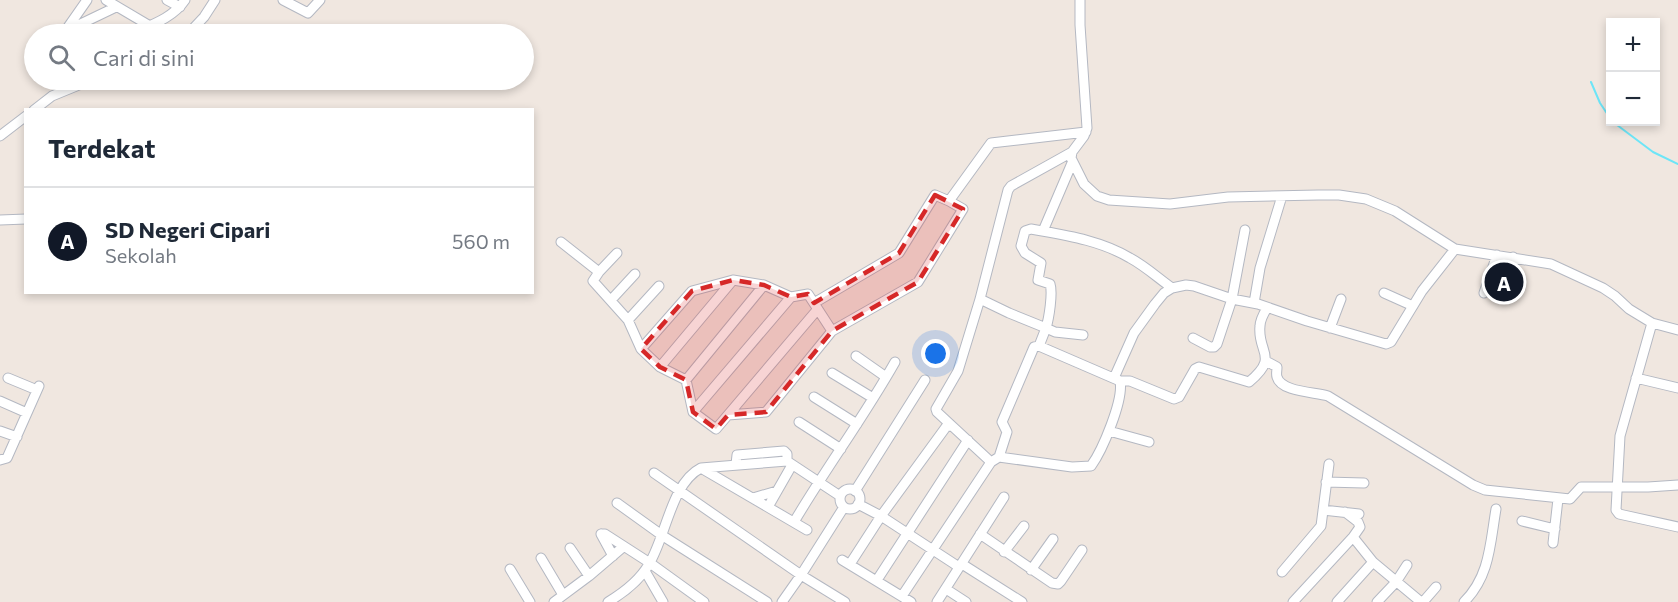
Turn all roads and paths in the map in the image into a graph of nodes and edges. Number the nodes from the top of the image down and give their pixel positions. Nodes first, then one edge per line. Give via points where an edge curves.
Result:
1 (87, 0) edge
2 (106, 0) edge
3 (167, 0) edge
4 (215, 0) edge
5 (283, 0) edge
6 (320, 0) edge
7 (1080, 0) edge
8 (183, 4) edge
9 (116, 7) junction
10 (70, 24) edge
11 (81, 24) edge
12 (146, 24) edge
13 (154, 24) edge
14 (197, 24) edge
15 (64, 90) edge
16 (37, 108) edge
17 (24, 118) edge
18 (1086, 132) junction
19 (0, 136) edge
20 (1072, 152) junction
21 (1072, 163) junction
22 (1282, 196) junction
23 (949, 201) junction
24 (24, 219) edge
25 (0, 220) edge
26 (1245, 230) dead end
27 (1042, 231) junction
28 (561, 242) dead end
29 (1455, 249) junction
30 (617, 253) dead end
31 (1497, 255) junction
32 (1513, 257) junction
33 (599, 272) junction
34 (635, 274) dead end
35 (733, 280) junction
36 (764, 285) junction
37 (659, 286) dead end
38 (1172, 288) junction
39 (1502, 289) dead end
40 (1384, 293) dead end
41 (1484, 293) dead end
42 (790, 297) junction
43 (980, 299) junction
44 (1232, 299) junction
45 (1341, 299) dead end
46 (611, 300) junction
47 (1254, 303) junction
48 (1413, 306) junction
49 (816, 307) junction
50 (1267, 308) junction
51 (628, 320) junction
52 (1652, 323) junction
53 (1046, 328) junction
54 (1330, 328) junction
55 (1678, 330) edge
56 (832, 331) junction
57 (1083, 335) dead end
58 (1193, 338) dead end
59 (1039, 346) junction
60 (641, 349) junction
61 (862, 357) dead end
62 (1266, 361) junction
63 (895, 362) dead end
64 (660, 367) junction
65 (832, 373) dead end
66 (886, 377) junction
67 (8, 378) dead end
68 (1636, 378) junction
69 (686, 380) junction
70 (925, 380) dead end
71 (1117, 380) junction
72 (1678, 388) edge
73 (814, 397) dead end
74 (873, 398) junction
75 (0, 402) edge
76 (693, 412) junction
77 (27, 413) junction
78 (728, 415) junction
79 (799, 422) dead end
80 (857, 424) junction
81 (951, 425) junction
82 (0, 431) edge
83 (1109, 431) junction
84 (17, 437) junction
85 (968, 440) junction
86 (1149, 442) dead end
87 (841, 449) junction
88 (0, 460) edge
89 (995, 460) junction
90 (789, 463) junction
91 (1329, 464) dead end
92 (701, 468) junction
93 (654, 473) dead end
94 (819, 481) junction
95 (1326, 482) junction
96 (1365, 483) dead end
97 (1678, 485) edge
98 (1616, 487) junction
99 (680, 490) junction
100 (855, 490) junction
101 (777, 491) junction
102 (840, 496) junction
103 (1004, 497) dead end
104 (753, 498) junction
105 (1558, 499) junction
106 (617, 503) dead end
107 (858, 504) junction
108 (768, 507) junction
109 (844, 507) junction
110 (1323, 510) junction
111 (1496, 510) dead end
112 (1342, 512) junction
113 (1359, 514) dead end
114 (881, 516) junction
115 (1522, 521) dead end
116 (794, 522) junction
117 (1024, 526) dead end
118 (1321, 526) junction
119 (1678, 527) edge
120 (1555, 529) junction
121 (807, 530) dead end
122 (907, 533) junction
123 (980, 534) junction
124 (663, 536) junction
125 (1353, 537) junction
126 (1053, 539) dead end
127 (1552, 543) dead end
128 (623, 547) junction
129 (570, 548) dead end
130 (932, 550) junction
131 (1082, 550) dead end
132 (1004, 552) junction
133 (613, 556) junction
134 (541, 558) dead end
135 (1373, 562) junction
136 (960, 566) junction
137 (1407, 566) dead end
138 (647, 567) junction
139 (510, 569) dead end
140 (1031, 570) junction
141 (1282, 572) dead end
142 (801, 575) junction
143 (590, 576) junction
144 (877, 580) junction
145 (1396, 582) junction
146 (1436, 587) dead end
147 (946, 589) junction
148 (563, 595) junction
149 (902, 596) junction
150 (624, 598) edge
151 (530, 602) edge
152 (554, 602) edge
153 (608, 602) edge
154 (663, 602) edge
155 (704, 602) edge
156 (766, 602) edge
157 (782, 602) edge
158 (845, 602) edge
159 (911, 602) edge
160 (937, 602) edge
161 (966, 602) edge
162 (1022, 602) edge
163 (1293, 602) edge
164 (1337, 602) edge
165 (1377, 602) edge
166 (1422, 602) edge
167 (1464, 602) edge

1 - 10 street
2 - 9 street
3 - 8 street
4 - 14 street
5 - 6 street via 308,12
7 - 18 street
8 - 13 street
9 - 11 street
9 - 12 street
15 - 16 street
17 - 19 street
18 - 20 street
18 - 23 street via 991,143
20 - 21 street
20 - 43 street via 1008,190
21 - 22 street via 1089,191 1109,200 1170,204 1222,197
21 - 27 street
22 - 29 street via 1339,195 1366,199 1395,211
22 - 47 street via 1260,268
23 - 49 street via 935,195 899,254
23 - 56 street via 963,209 918,282
24 - 25 street
26 - 44 street
27 - 38 street via 1115,250
27 - 53 street via 1025,231 1021,246 1041,263 1038,280 1050,284
28 - 33 street
29 - 31 street
29 - 48 street
30 - 33 street
31 - 32 street
31 - 41 street
32 - 39 street
32 - 52 street via 1551,264 1603,288
33 - 46 street via 593,281
34 - 46 street
35 - 36 street
35 - 60 street via 692,291
35 - 64 street
36 - 42 street
36 - 69 street
37 - 51 street
38 - 44 street via 1194,286
38 - 71 street via 1134,333
40 - 48 street
42 - 49 street via 807,294
42 - 76 street
43 - 53 street
43 - 81 street via 958,371 936,409
44 - 47 street
44 - 58 street via 1214,347
45 - 54 street
46 - 51 street
47 - 50 street
48 - 54 street via 1386,344
49 - 56 street
49 - 78 street
50 - 54 street
50 - 62 street via 1260,326
51 - 60 street
52 - 55 street
52 - 68 street
53 - 57 street
53 - 59 street
56 - 78 street via 766,412
59 - 71 street
59 - 89 street via 1031,352 1002,422 1007,432
60 - 64 street
61 - 66 street
62 - 71 street via 1249,381 1199,367 1177,399
62 - 105 street via 1277,367 1277,379 1283,385 1328,396 1473,485
63 - 66 street
64 - 69 street
65 - 74 street
66 - 74 street
67 - 77 street via 38,388
68 - 72 street
68 - 98 street via 1620,436
69 - 76 street
70 - 100 street
71 - 83 street via 1121,388
73 - 80 street
74 - 80 street
75 - 77 street
76 - 78 street via 716,429
77 - 84 street
79 - 87 street
80 - 87 street
81 - 85 street
81 - 114 street via 942,431
82 - 84 street
83 - 86 street
83 - 89 street via 1091,466
84 - 88 street via 7,458
85 - 89 street
85 - 122 street
87 - 94 street
89 - 130 street
90 - 92 street
90 - 94 street
90 - 101 street
91 - 95 street
92 - 99 street via 692,472
92 - 104 street
93 - 99 street
94 - 102 street
94 - 116 street
95 - 96 street
95 - 110 street
97 - 98 street
98 - 105 street via 1581,487 1570,499
98 - 119 street via 1619,514
99 - 124 street
99 - 142 street
100 - 102 street via 845,490
100 - 107 street
101 - 104 street
101 - 108 street
102 - 109 street
103 - 123 street
104 - 108 street
105 - 120 street
106 - 124 street
107 - 109 street
107 - 114 street
108 - 116 street
109 - 142 street
110 - 112 street
110 - 118 street
111 - 167 street via 1485,572
112 - 113 street
112 - 118 street
112 - 125 street via 1359,525
114 - 122 street
114 - 144 street via 846,562
115 - 120 street
116 - 121 street
117 - 132 street
118 - 141 street
120 - 127 street
122 - 130 street
122 - 144 street
123 - 132 street
123 - 136 street
124 - 138 street
124 - 156 street
125 - 135 street
125 - 163 street
126 - 140 street
128 - 133 street
128 - 133 street via 601,534
128 - 138 street
129 - 143 street
130 - 136 street
130 - 149 street
131 - 140 street via 1058,584
132 - 140 street
133 - 143 street
134 - 148 street
135 - 145 street
135 - 164 street
136 - 147 street
136 - 162 street
137 - 145 street
138 - 150 street
138 - 154 street
138 - 155 street
139 - 151 street
142 - 157 street
142 - 158 street
143 - 148 street
144 - 149 street
145 - 165 street
145 - 166 street
146 - 166 street
147 - 160 street
147 - 161 street
148 - 152 street
149 - 159 street
150 - 153 street

